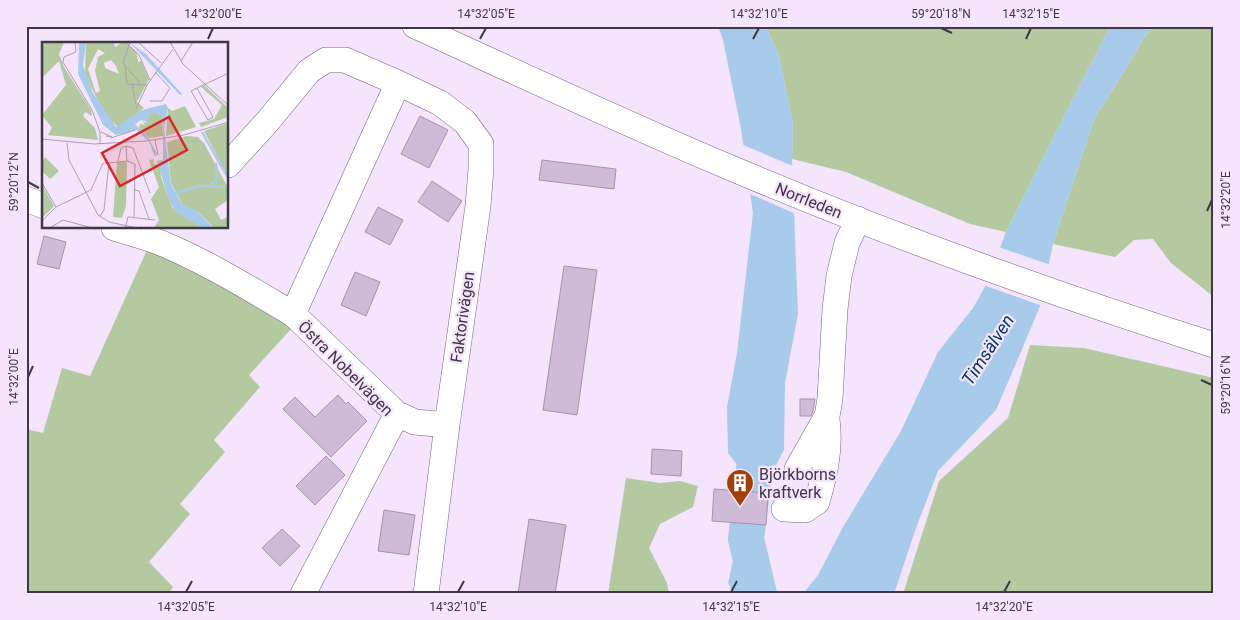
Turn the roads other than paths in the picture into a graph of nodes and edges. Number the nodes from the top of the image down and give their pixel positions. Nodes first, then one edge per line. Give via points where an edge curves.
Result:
1 (415, 26) edge
2 (398, 83) junction
3 (229, 164) edge
4 (26, 199) edge
5 (42, 205) edge
6 (858, 219) junction
7 (121, 229) edge
8 (171, 236) edge
9 (293, 314) junction
10 (1214, 346) edge
11 (397, 414) junction
12 (827, 416) junction
13 (447, 425) junction
14 (796, 469) dead end
15 (784, 509) dead end
16 (303, 594) edge
17 (426, 594) edge

1 - 6 street, Norrleden via 730,168
2 - 3 street, Faktorivägen via 345,60 326,60 309,71
2 - 9 street, Östra Nobelvägen
2 - 13 street, Faktorivägen via 440,103 465,122 481,144 478,206
4 - 5 street
6 - 10 street, Norrleden via 1069,298
6 - 12 street via 847,243 839,276
7 - 8 street
8 - 9 street via 196,259
9 - 11 street, Östra Nobelvägen
11 - 13 street via 415,422
11 - 16 street, Östra Nobelvägen
12 - 14 street
12 - 15 street via 829,434 825,473 817,502 805,510
13 - 17 street, Faktorivägen

